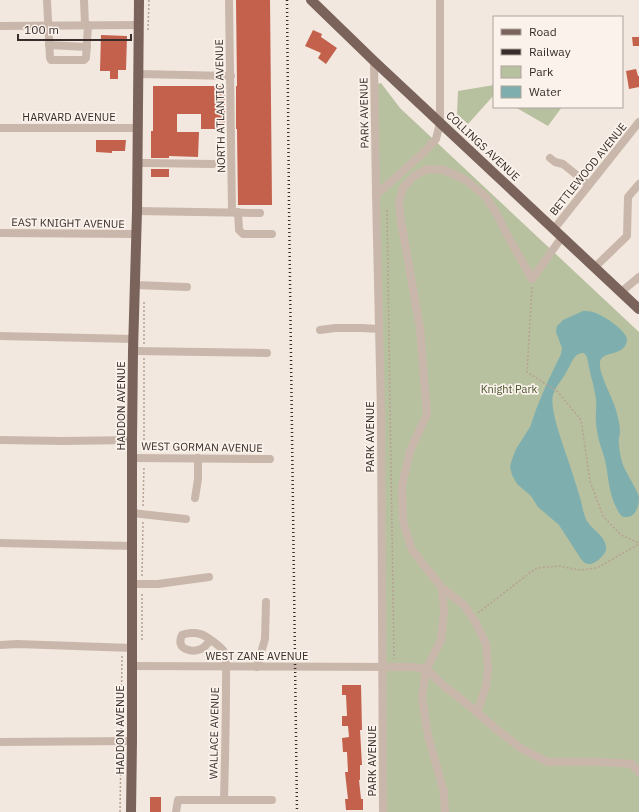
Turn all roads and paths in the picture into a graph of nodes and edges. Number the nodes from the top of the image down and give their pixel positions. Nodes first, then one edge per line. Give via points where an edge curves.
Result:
1 (47, 0) edge
2 (84, 0) edge
3 (139, 0) edge
4 (229, 0) edge
5 (311, 0) edge
6 (440, 0) edge
7 (48, 25) junction
8 (86, 25) junction
9 (140, 25) junction
10 (0, 26) edge
11 (49, 46) junction
12 (86, 47) junction
13 (374, 61) junction
14 (139, 74) junction
15 (231, 76) junction
16 (639, 122) edge
17 (440, 123) junction
18 (0, 128) edge
19 (138, 128) junction
20 (550, 158) dead end
21 (137, 163) junction
22 (213, 164) dead end
23 (589, 184) junction
24 (639, 184) edge
25 (376, 195) junction
26 (387, 210) dead end
27 (137, 211) junction
28 (235, 212) junction
29 (260, 212) dead end
30 (554, 229) junction
31 (0, 233) edge
32 (136, 234) junction
33 (272, 234) dead end
34 (562, 237) junction
35 (595, 267) junction
36 (639, 277) edge
37 (532, 279) junction
38 (135, 285) junction
39 (187, 287) dead end
40 (621, 292) junction
41 (639, 309) edge
42 (379, 329) junction
43 (320, 330) dead end
44 (0, 336) edge
45 (134, 339) junction
46 (133, 351) junction
47 (144, 351) junction
48 (267, 353) dead end
49 (0, 440) edge
50 (132, 440) junction
51 (144, 457) junction
52 (133, 458) junction
53 (198, 458) junction
54 (270, 459) dead end
55 (195, 498) dead end
56 (132, 513) junction
57 (143, 514) junction
58 (186, 519) dead end
59 (0, 543) edge
60 (639, 544) edge
61 (132, 546) junction
62 (209, 577) dead end
63 (137, 584) junction
64 (442, 588) junction
65 (266, 602) dead end
66 (472, 618) junction
67 (210, 640) dead end
68 (0, 645) edge
69 (132, 646) junction
70 (132, 666) junction
71 (226, 666) junction
72 (257, 666) junction
73 (383, 667) junction
74 (394, 667) junction
75 (426, 669) junction
76 (478, 713) junction
77 (132, 741) junction
78 (0, 742) edge
79 (121, 742) junction
80 (636, 762) edge
81 (639, 772) edge
82 (224, 800) junction
83 (272, 800) dead end
84 (120, 812) edge
85 (131, 812) edge
86 (176, 812) edge
87 (383, 812) edge
88 (445, 812) edge

1 - 7 street
2 - 8 street
3 - 9 main road, HADDON AVENUE
4 - 15 street, NORTH ATLANTIC AVENUE
5 - 13 main road, COLLINGS AVENUE
6 - 17 street
7 - 8 street
7 - 10 street
7 - 11 street
8 - 9 street
8 - 12 street
9 - 14 main road, HADDON AVENUE
11 - 12 street
11 - 12 street via 51,60 84,60
13 - 17 main road, COLLINGS AVENUE
13 - 25 street, PARK AVENUE
14 - 15 street
14 - 19 main road, HADDON AVENUE
15 - 28 street, NORTH ATLANTIC AVENUE
16 - 23 street, BETTLEWOOD AVENUE
17 - 25 street via 436,139
17 - 30 main road, COLLINGS AVENUE
18 - 19 street, HARVARD AVENUE
19 - 21 main road, HADDON AVENUE
20 - 23 street via 563,164
21 - 22 street
21 - 27 main road, HADDON AVENUE
23 - 30 street, BETTLEWOOD AVENUE
24 - 35 street via 628,198 627,236
25 - 42 street, PARK AVENUE
26 - 74 path
27 - 28 street
27 - 32 main road, HADDON AVENUE
28 - 29 street
28 - 33 street, NORTH ATLANTIC AVENUE via 239,230 243,234
30 - 34 main road, COLLINGS AVENUE
31 - 32 street, EAST KNIGHT AVENUE
32 - 38 main road, HADDON AVENUE
34 - 35 main road, COLLINGS AVENUE
34 - 37 street
35 - 40 main road, COLLINGS AVENUE
36 - 40 street
37 - 60 path via 527,372 558,392 581,420 590,481 603,516 621,535
37 - 64 street via 486,197 466,180 444,170 427,169 414,176 403,188 399,202 401,221 420,328 427,414 410,451 402,486 403,522 412,550
38 - 39 street
38 - 45 main road, HADDON AVENUE
40 - 41 main road, COLLINGS AVENUE
42 - 43 street
42 - 73 street, PARK AVENUE
44 - 45 street
45 - 46 main road, HADDON AVENUE
46 - 47 street
46 - 50 main road, HADDON AVENUE
47 - 48 street
47 - 51 path
49 - 50 street
50 - 52 main road, HADDON AVENUE
51 - 52 street, WEST GORMAN AVENUE
51 - 53 street, WEST GORMAN AVENUE
51 - 57 path
52 - 56 main road, HADDON AVENUE
53 - 54 street, WEST GORMAN AVENUE
53 - 55 street
56 - 57 street
56 - 61 main road, HADDON AVENUE
57 - 58 street
57 - 63 path
59 - 61 street
60 - 66 path via 597,568 537,568
61 - 63 main road, HADDON AVENUE
62 - 63 street via 158,584
63 - 69 main road, HADDON AVENUE
63 - 69 path
64 - 66 street via 464,605
64 - 75 street via 444,612 441,640
65 - 72 street via 265,639
66 - 76 street via 486,644 488,668
67 - 71 street, WALLACE AVENUE via 224,652
68 - 69 street
69 - 70 main road, HADDON AVENUE
69 - 79 path
70 - 71 street, WEST ZANE AVENUE
70 - 77 main road, HADDON AVENUE
71 - 72 street, WEST ZANE AVENUE
71 - 82 street, WALLACE AVENUE
72 - 73 street, WEST ZANE AVENUE
73 - 74 street, WEST ZANE AVENUE
73 - 87 street, PARK AVENUE
74 - 75 street, WEST ZANE AVENUE
75 - 76 street
75 - 88 street via 422,697 428,736 444,792
76 - 80 street via 522,749 548,762
77 - 79 street
77 - 85 main road, HADDON AVENUE
78 - 79 street
79 - 84 path
80 - 81 street
82 - 83 street
82 - 86 street via 178,800

